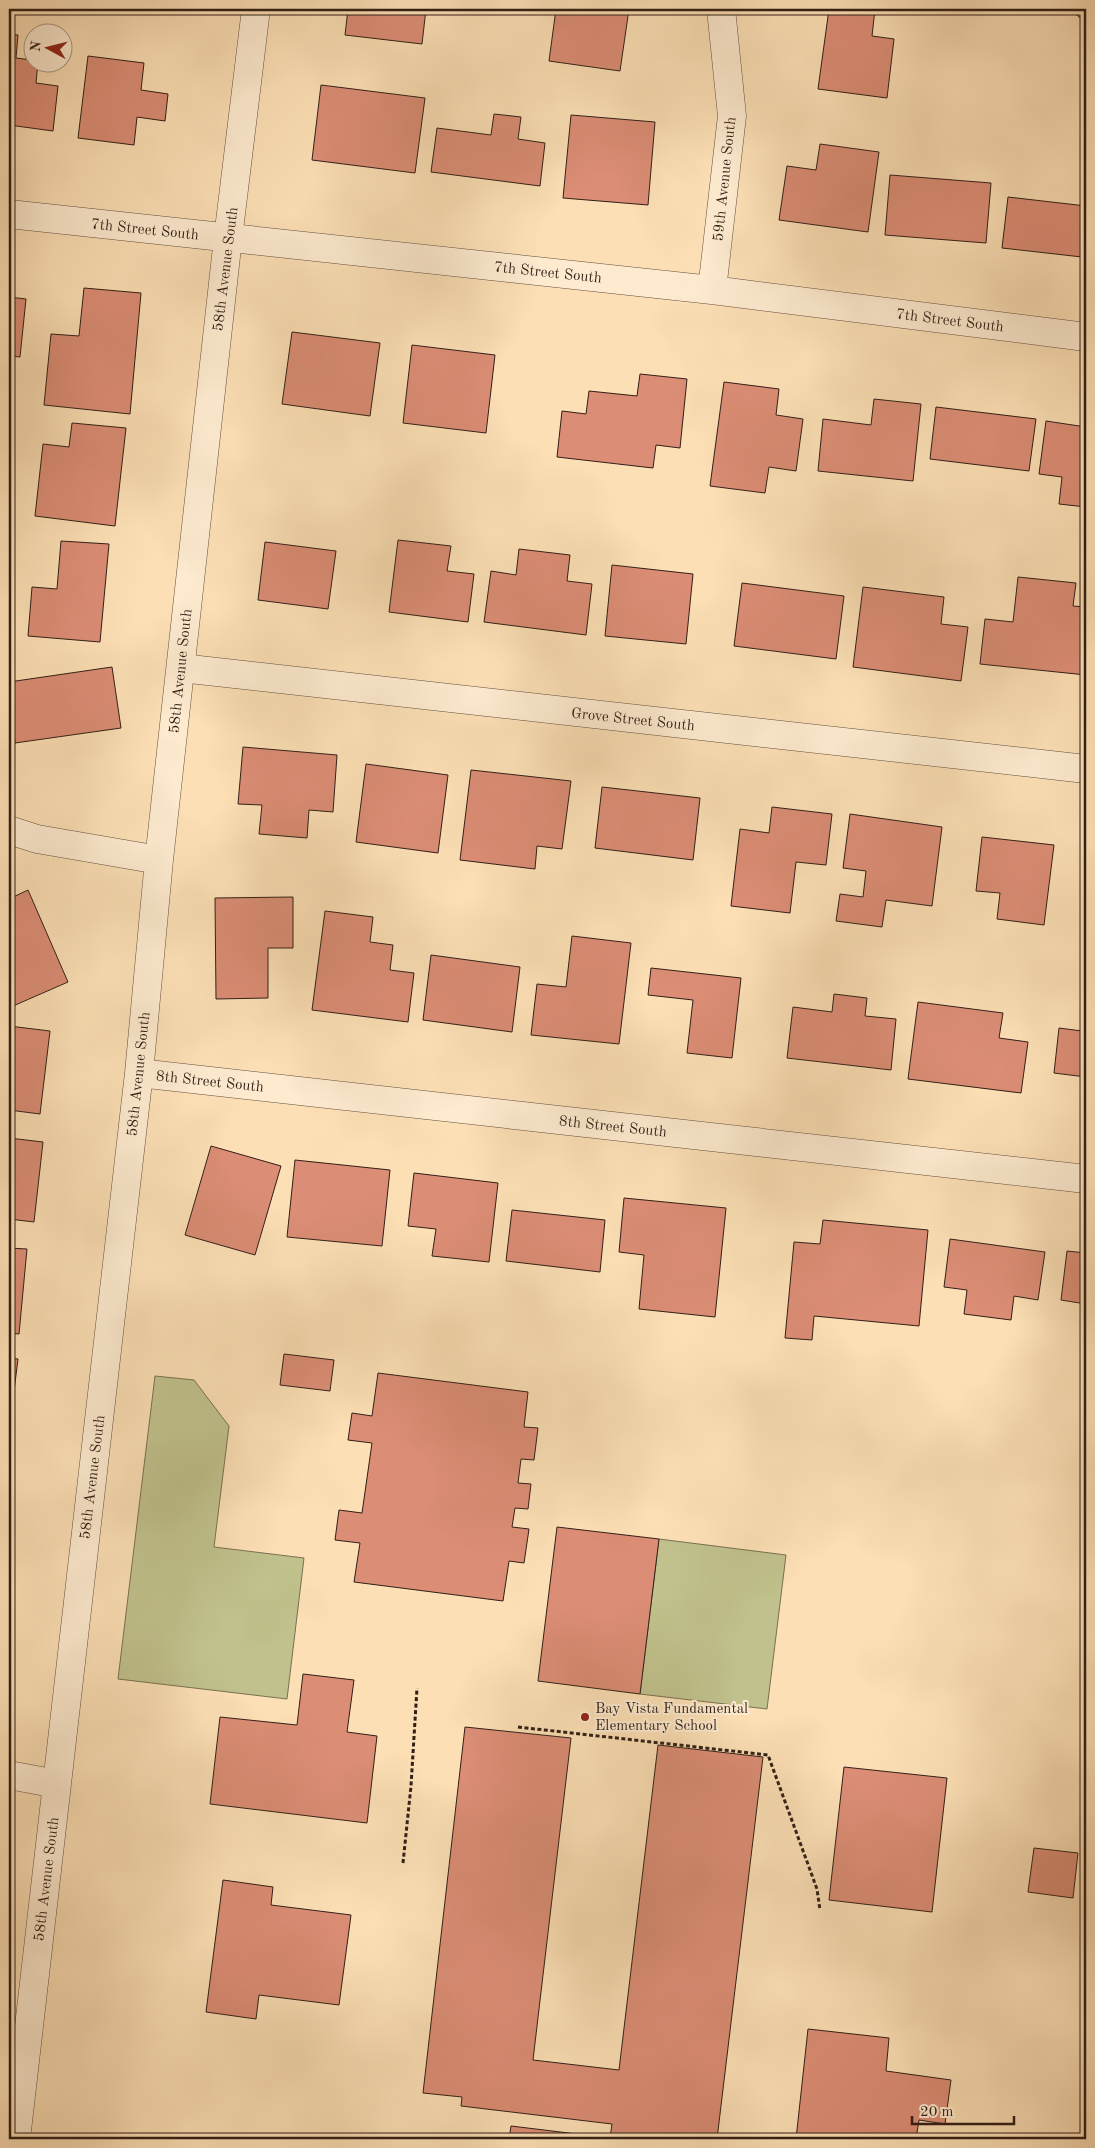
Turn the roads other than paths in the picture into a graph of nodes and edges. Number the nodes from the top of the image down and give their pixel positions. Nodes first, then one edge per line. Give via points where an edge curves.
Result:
1 (256, 9) edge
2 (721, 9) edge
3 (9, 214) edge
4 (228, 238) junction
5 (712, 290) junction
6 (1086, 338) edge
7 (181, 668) junction
8 (1086, 769) edge
9 (9, 830) edge
10 (159, 860) junction
11 (139, 1072) junction
12 (1086, 1179) edge
13 (9, 1775) edge
14 (57, 1784) junction
15 (16, 2139) edge

1 - 4 street, 58th Avenue South
2 - 5 street, 59th Avenue South via 732,116
3 - 4 street, 7th Street South
4 - 5 street, 7th Street South
4 - 7 street, 58th Avenue South
5 - 6 street, 7th Street South
7 - 8 street, Grove Street South
7 - 10 street, 58th Avenue South
9 - 10 street via 37,839
10 - 11 street, 58th Avenue South
11 - 12 street, 8th Street South
11 - 14 street, 58th Avenue South
13 - 14 street
14 - 15 street, 58th Avenue South

